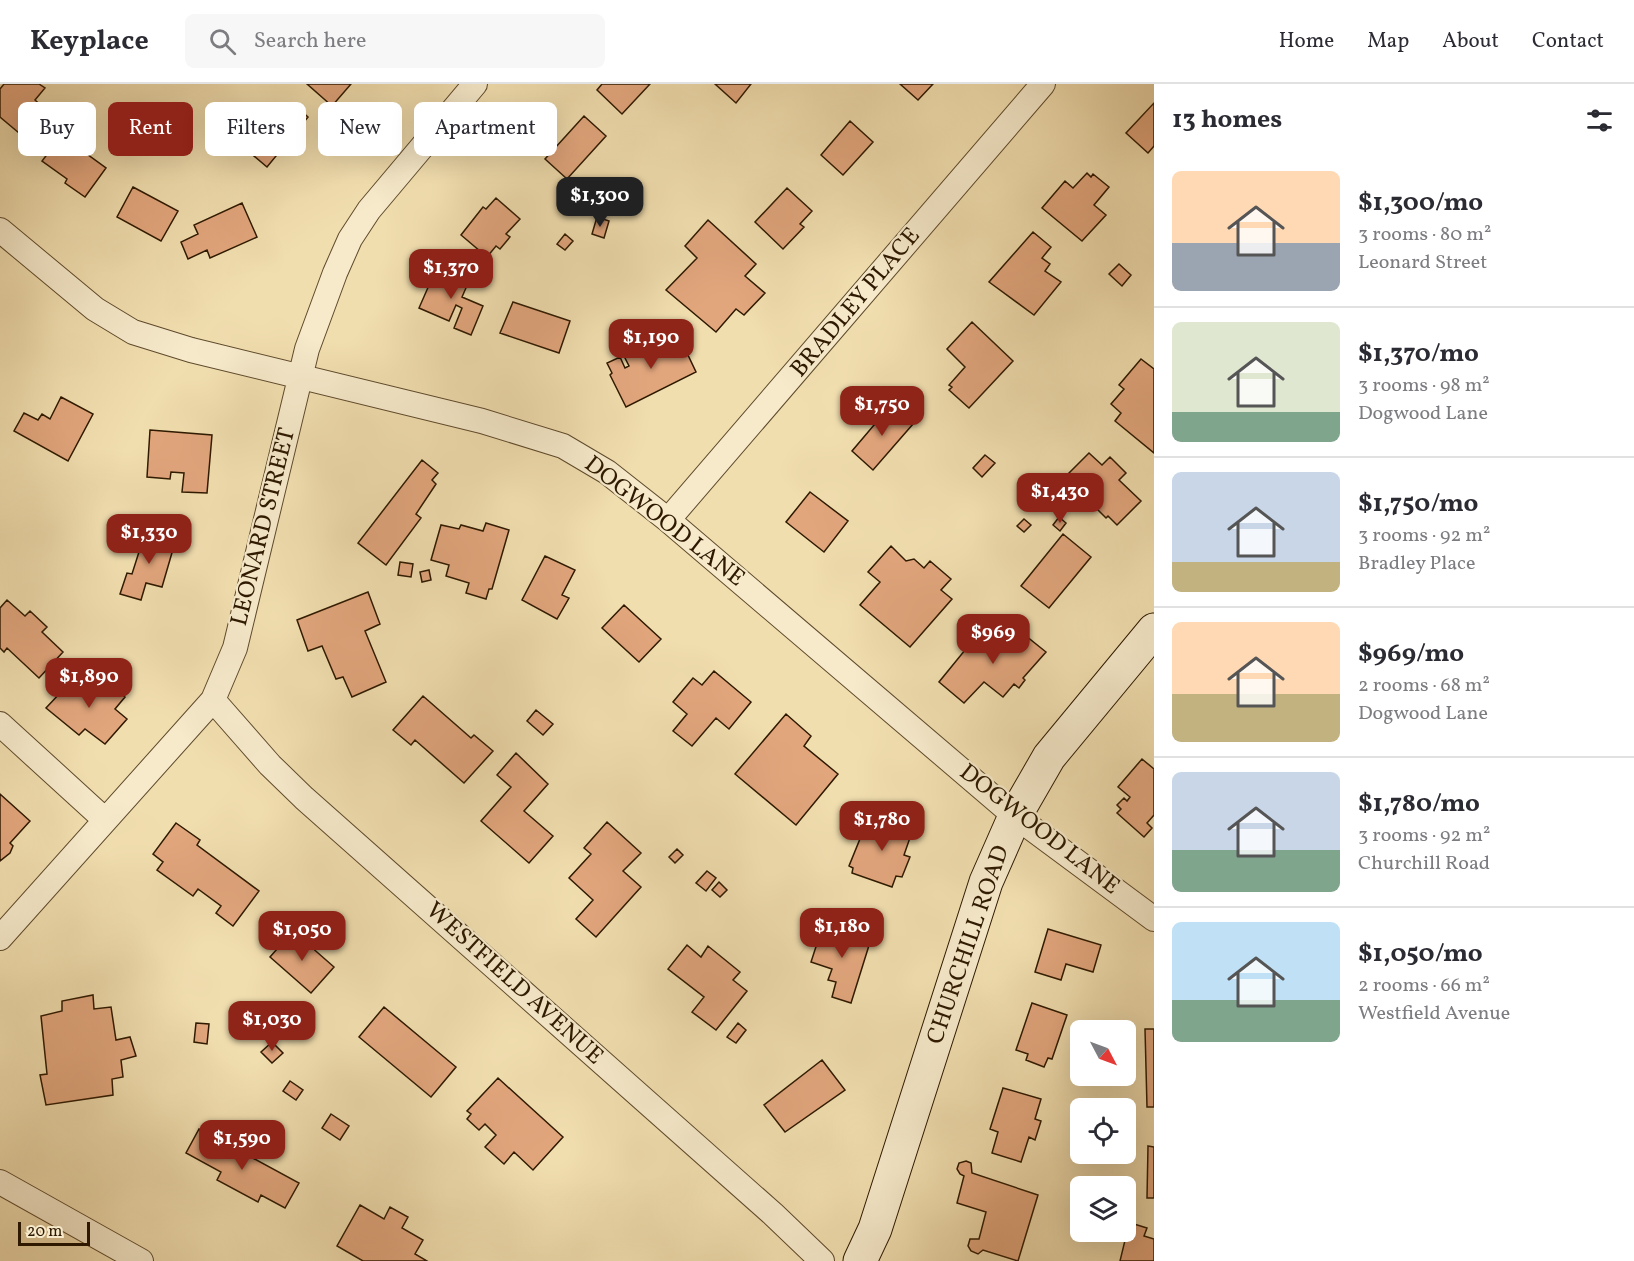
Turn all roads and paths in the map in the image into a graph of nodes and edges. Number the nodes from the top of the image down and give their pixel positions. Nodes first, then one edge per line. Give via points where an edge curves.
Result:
1 (475, 84) edge
2 (1043, 84) edge
3 (0, 230) edge
4 (300, 377) junction
5 (668, 520) junction
6 (1154, 630) edge
7 (213, 700) junction
8 (0, 724) edge
9 (1015, 816) junction
10 (104, 819) junction
11 (1154, 919) edge
12 (0, 938) edge
13 (0, 1182) edge
14 (141, 1261) edge
15 (822, 1261) edge
16 (860, 1261) edge

1 - 4 street, LEONARD STREET via 391,182 350,239
2 - 5 street, BRADLEY PLACE
3 - 4 street, DOGWOOD LANE via 95,309 133,332
4 - 5 street, DOGWOOD LANE via 482,421 563,446 607,472
4 - 7 street, LEONARD STREET via 235,648
5 - 9 street, DOGWOOD LANE
6 - 9 street, CHURCHILL ROAD via 1049,757
7 - 10 street, LEONARD STREET
7 - 15 street, WESTFIELD AVENUE via 304,798
8 - 10 street
9 - 11 street, DOGWOOD LANE
9 - 16 street, CHURCHILL ROAD via 986,882 879,1219
10 - 12 street, LEONARD STREET
13 - 14 street

